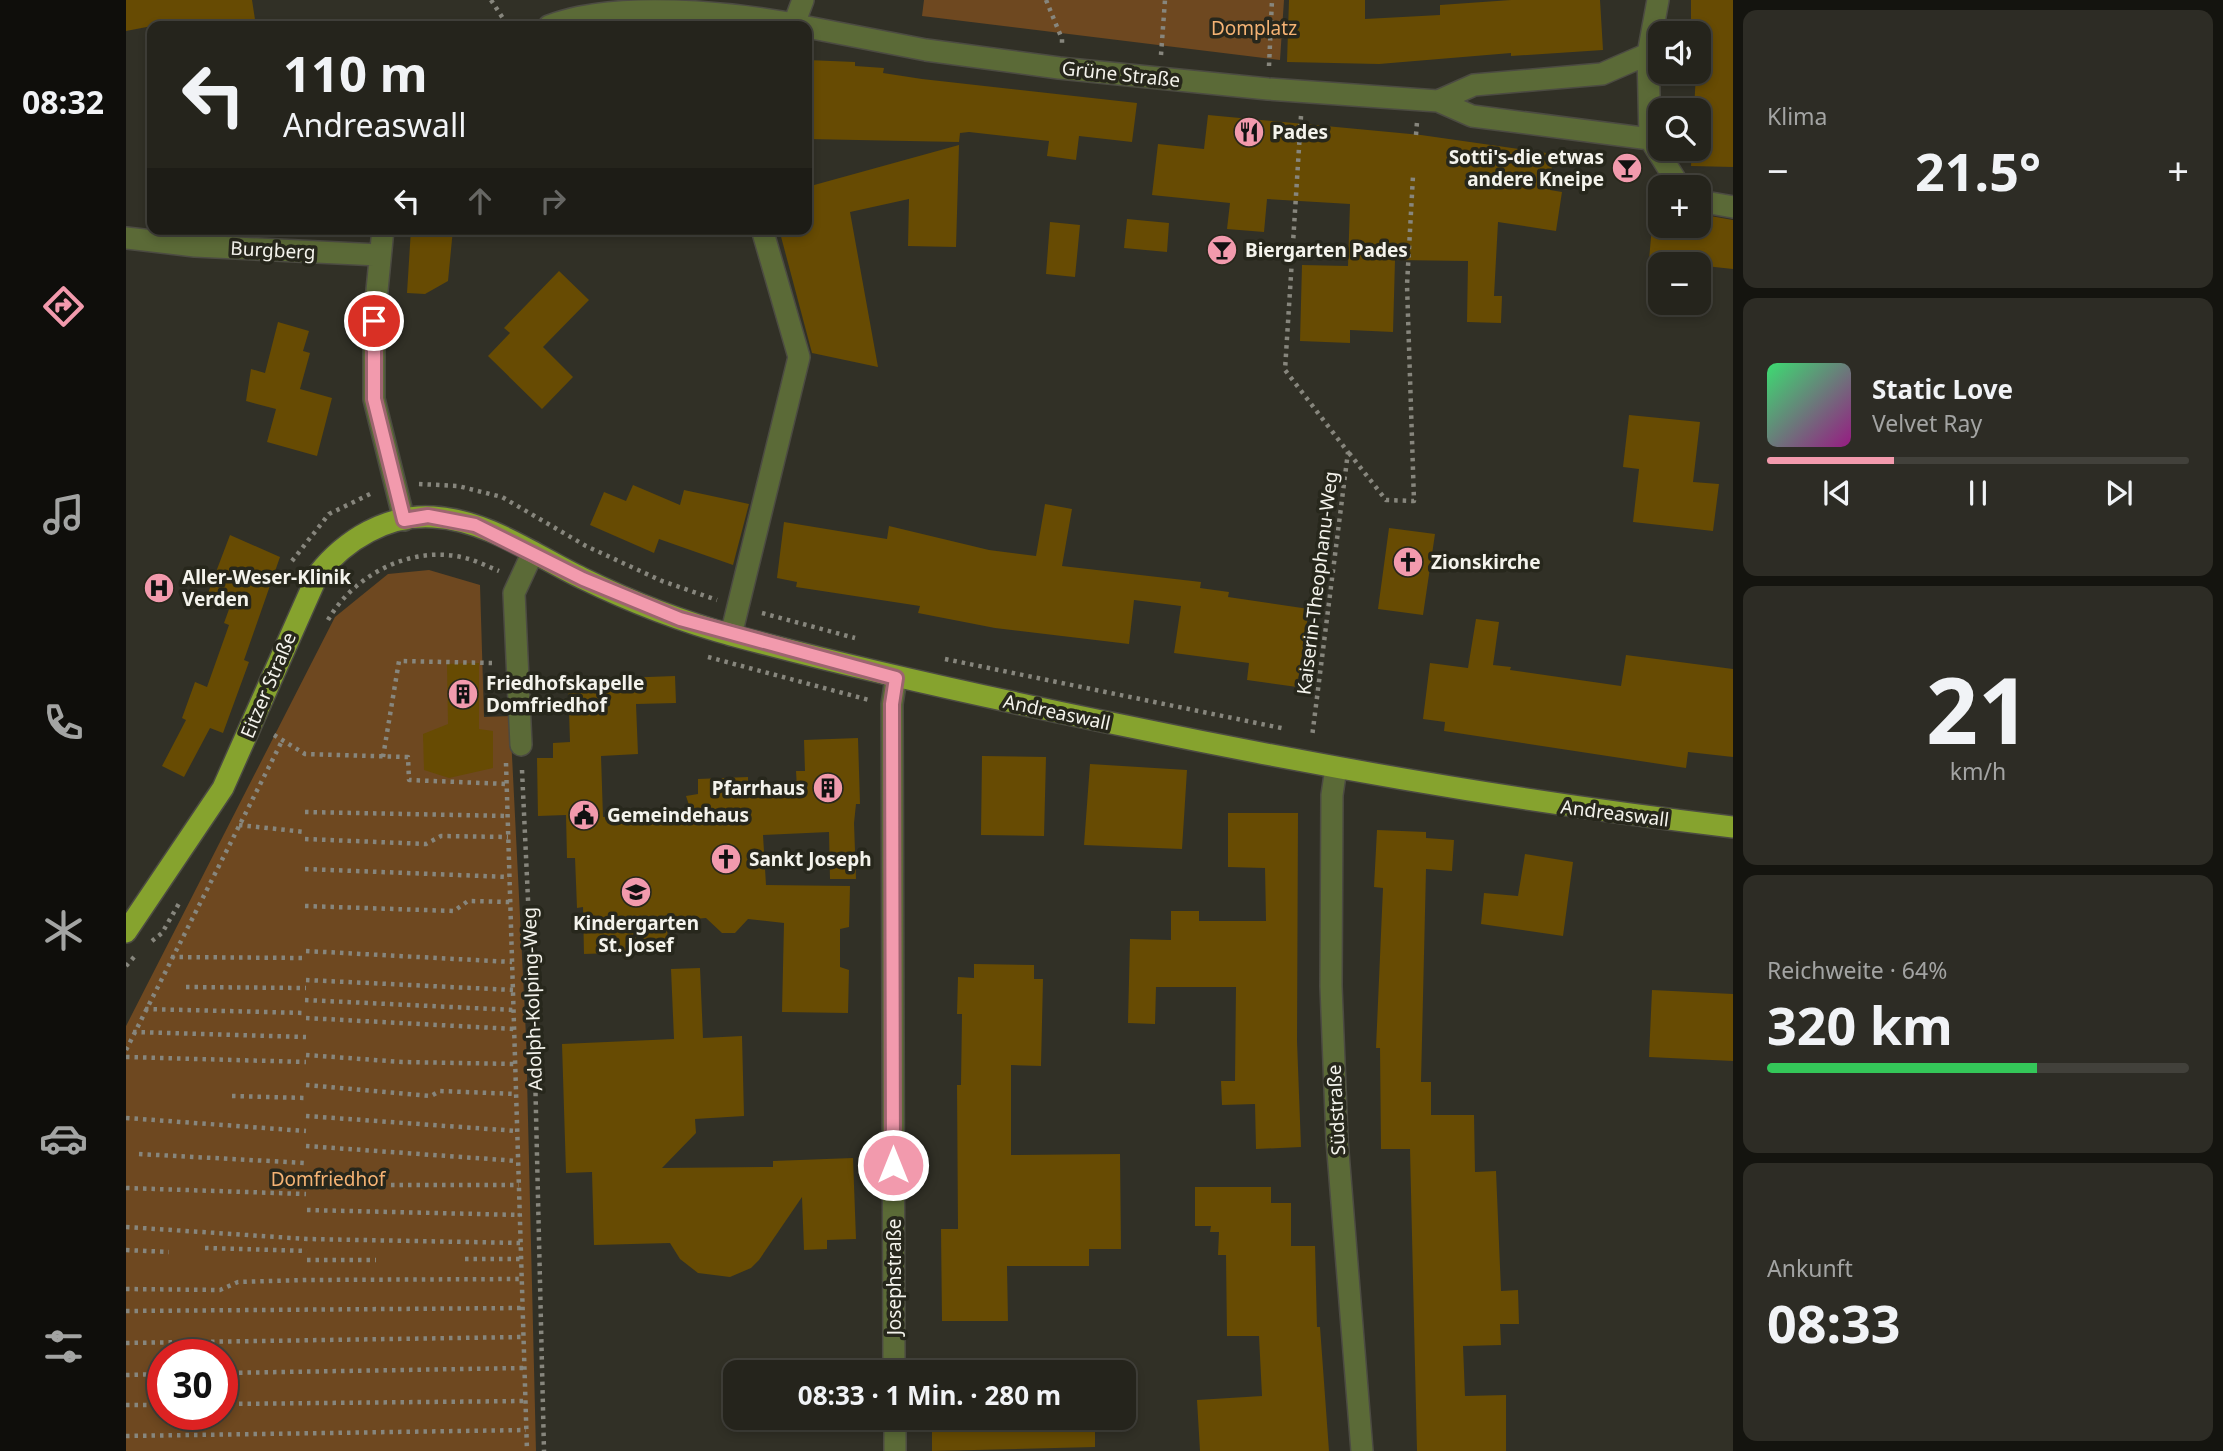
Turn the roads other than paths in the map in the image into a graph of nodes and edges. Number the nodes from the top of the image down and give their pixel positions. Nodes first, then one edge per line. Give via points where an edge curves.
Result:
1 (803, 0) edge
2 (1658, 0) edge
3 (563, 21) edge
4 (754, 21) edge
5 (802, 21) edge
6 (1654, 21) edge
7 (812, 28) edge
8 (1648, 54) edge
9 (1438, 101) junction
10 (1648, 139) edge
11 (1711, 203) edge
12 (1733, 206) edge
13 (382, 235) edge
14 (764, 235) edge
15 (126, 238) edge
16 (379, 255) junction
17 (404, 520) junction
18 (533, 552) junction
19 (731, 635) junction
20 (896, 678) junction
21 (514, 752) road end
22 (1336, 768) junction
23 (1733, 827) edge
24 (126, 932) edge
25 (894, 1360) edge
26 (895, 1430) edge
27 (895, 1451) edge
28 (1362, 1451) edge

1 - 5 street
2 - 6 street
3 - 4 street, Grüne Straße via 629,6
7 - 9 street, Grüne Straße via 926,50 1059,68
8 - 9 street via 1602,75 1474,85
9 - 10 street via 1472,116
11 - 12 street
13 - 16 street
14 - 19 street via 799,357
15 - 16 street, Burgberg
16 - 17 street via 374,399
17 - 18 main road, Andreaswall via 428,516 461,521
17 - 24 main road, Eitzer Straße via 359,535 318,574 223,788
18 - 19 main road, Andreaswall via 630,600
18 - 21 street via 514,593
19 - 20 main road, Andreaswall
20 - 22 main road, Andreaswall
20 - 25 street, Josephstraße via 892,704
22 - 23 main road, Andreaswall via 1535,802
22 - 28 street, Südstraße via 1331,958 1336,1114
26 - 27 street

